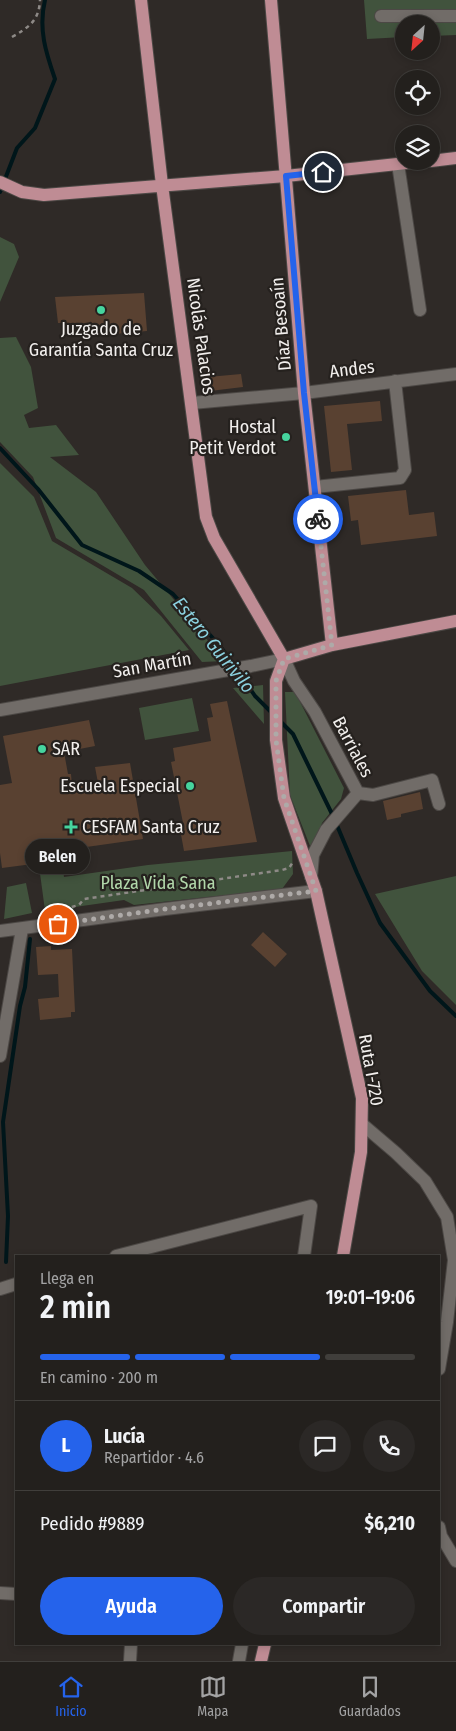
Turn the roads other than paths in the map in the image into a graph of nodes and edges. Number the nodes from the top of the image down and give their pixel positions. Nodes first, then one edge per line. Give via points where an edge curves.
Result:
1 (141, 0) edge
2 (271, 0) edge
3 (381, 16) dead end
4 (456, 16) edge
5 (456, 158) edge
6 (440, 160) edge
7 (395, 164) edge
8 (399, 170) edge
9 (286, 176) junction
10 (0, 182) edge
11 (162, 185) junction
12 (420, 310) dead end
13 (456, 374) edge
14 (395, 381) junction
15 (304, 393) junction
16 (192, 403) junction
17 (314, 487) junction
18 (456, 622) edge
19 (332, 645) junction
20 (284, 659) junction
21 (0, 710) edge
22 (358, 793) junction
23 (439, 804) dead end
24 (311, 877) junction
25 (316, 891) junction
26 (22, 929) junction
27 (0, 931) edge
28 (0, 1056) edge
29 (362, 1124) junction
30 (160, 1250) edge
31 (123, 1255) edge
32 (304, 1255) edge
33 (343, 1255) edge
34 (15, 1284) edge
35 (0, 1289) edge
36 (440, 1362) edge
37 (440, 1532) edge
38 (456, 1561) edge
39 (0, 1593) edge
40 (15, 1594) edge
41 (131, 1645) edge
42 (242, 1645) edge
43 (265, 1645) edge
44 (130, 1661) edge
45 (239, 1661) edge
46 (261, 1661) edge

1 - 11 main road, Nicolás Palacios
2 - 9 main road, Díaz Besoaín
3 - 4 street
5 - 6 main road
7 - 9 main road
8 - 12 street
9 - 11 main road
9 - 15 main road, Díaz Besoaín
10 - 11 main road via 15,190 44,195
11 - 16 main road, Nicolás Palacios
13 - 14 street, Andes
14 - 15 street, Andes
14 - 17 street via 404,470 400,478
15 - 16 street, Andes
15 - 17 main road, Díaz Besoaín
16 - 20 main road, Nicolás Palacios via 206,517 214,538
17 - 19 main road, Díaz Besoaín
18 - 19 main road, San Martín
19 - 20 main road, San Martín
20 - 21 street, San Martín
20 - 22 street, Barriales
20 - 24 main road via 276,681 276,740 284,798
22 - 23 street via 373,796 432,780
22 - 24 street, Barriales via 326,830 313,855
24 - 25 main road
25 - 26 street
25 - 29 main road, Ruta I-720 via 362,1098
26 - 27 street
26 - 28 street
29 - 33 main road, Ruta I-720 via 361,1152
29 - 36 street via 425,1181 447,1217 454,1260
30 - 31 street
30 - 32 street via 312,1206
34 - 35 street
37 - 38 street
39 - 40 street
41 - 44 street
42 - 45 street
43 - 46 main road

